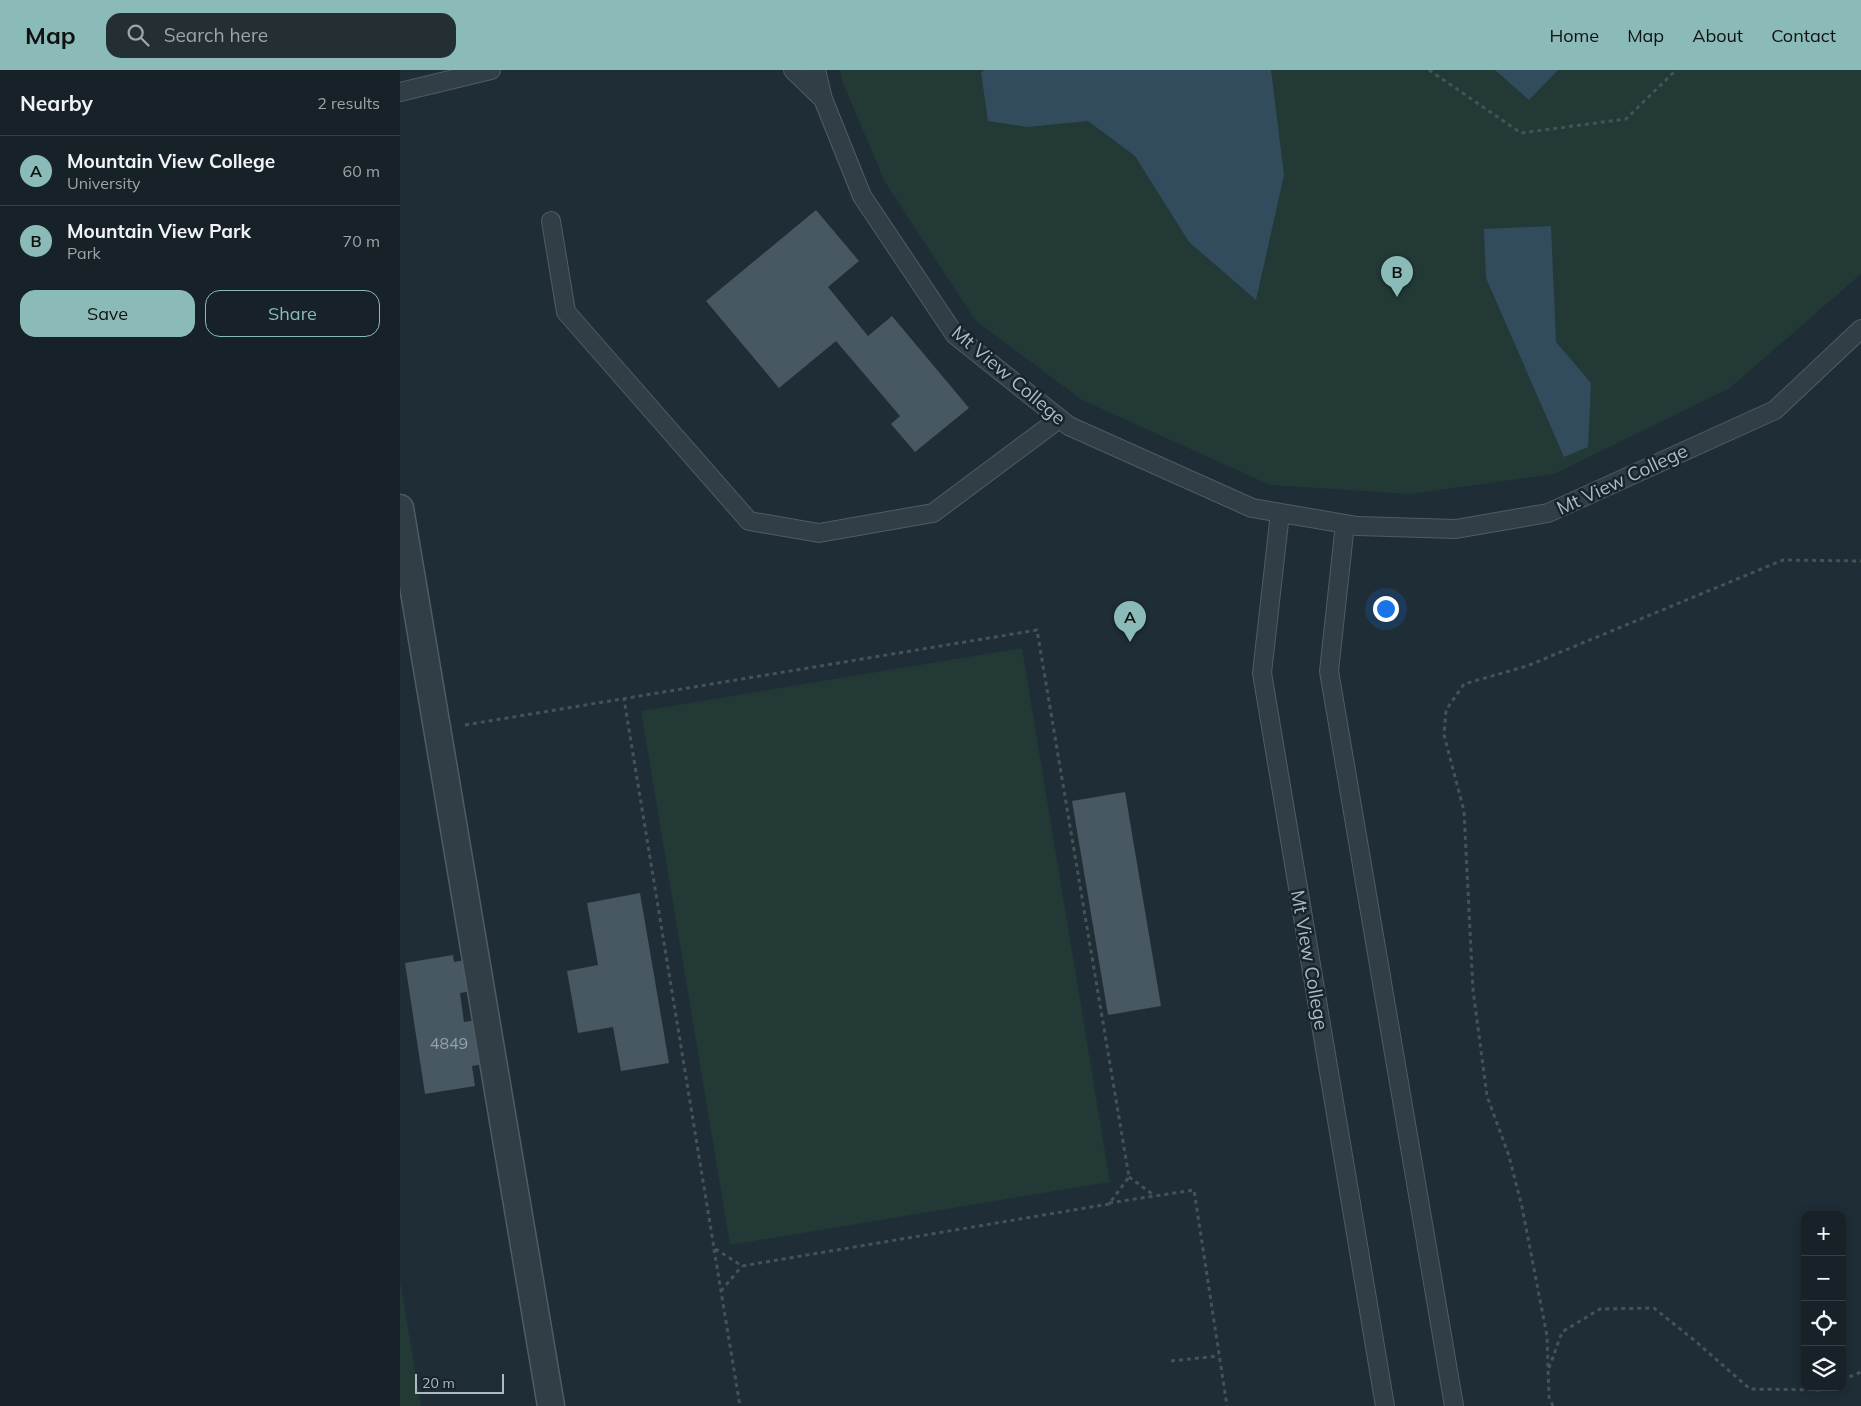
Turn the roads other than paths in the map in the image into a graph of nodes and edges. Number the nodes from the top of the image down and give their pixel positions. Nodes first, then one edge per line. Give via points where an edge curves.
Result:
1 (491, 70) edge
2 (794, 70) edge
3 (816, 70) edge
4 (400, 92) edge
5 (823, 99) junction
6 (551, 220) dead end
7 (1861, 329) edge
8 (1059, 419) junction
9 (400, 508) edge
10 (1280, 513) junction
11 (1345, 524) junction
12 (551, 1406) edge
13 (1386, 1406) edge
14 (1454, 1406) edge

1 - 4 lane
2 - 5 lane, Mt View College
3 - 5 lane, Mt View College
5 - 8 lane, Mt View College via 862,196 955,334
6 - 8 lane via 566,312 749,521 819,533 933,513
7 - 11 lane, Mt View College via 1775,410 1548,513 1456,529
8 - 10 lane, Mt View College via 1252,508
9 - 12 street
10 - 11 lane, Mt View College
10 - 13 lane, Mt View College via 1262,673
11 - 14 lane via 1329,671

